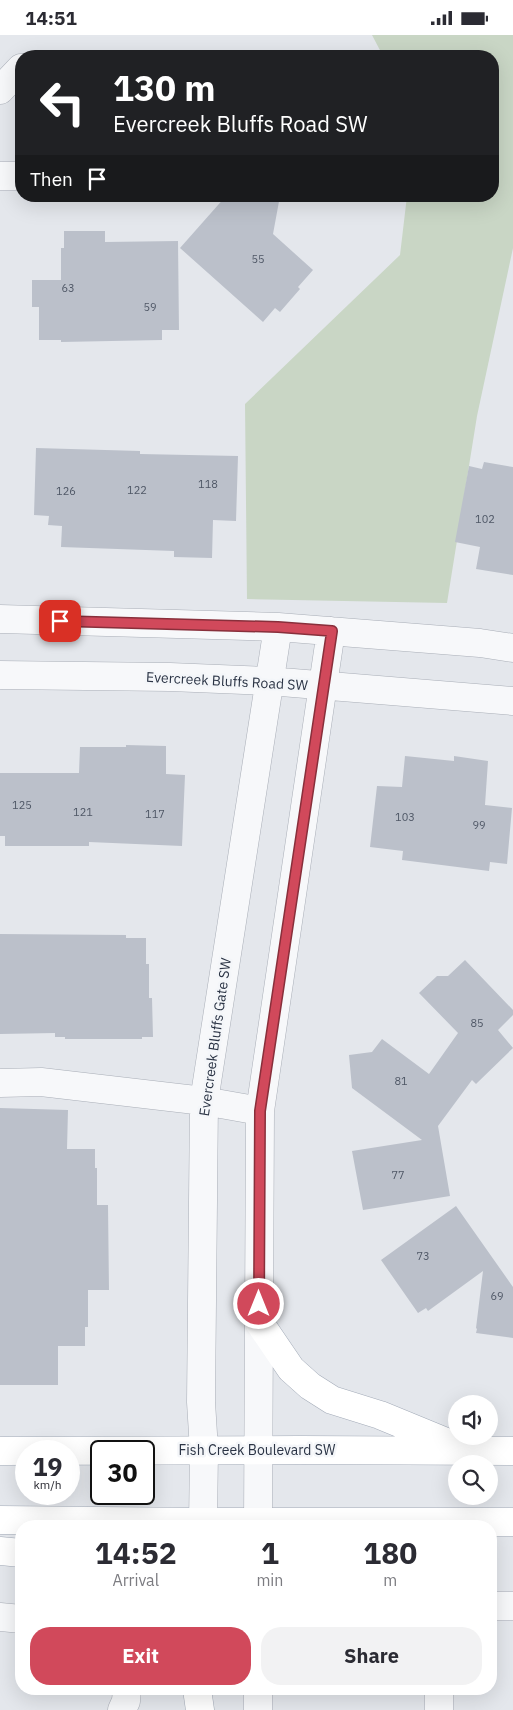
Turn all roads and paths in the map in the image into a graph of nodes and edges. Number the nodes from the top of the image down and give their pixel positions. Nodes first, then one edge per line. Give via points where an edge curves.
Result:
1 (15, 74) edge
2 (0, 90) edge
3 (0, 177) edge
4 (15, 177) edge
5 (0, 619) edge
6 (278, 627) junction
7 (332, 631) junction
8 (513, 649) edge
9 (0, 675) edge
10 (269, 681) junction
11 (324, 685) junction
12 (513, 701) edge
13 (0, 1083) edge
14 (204, 1101) junction
15 (260, 1111) junction
16 (259, 1322) junction
17 (258, 1449) junction
18 (204, 1450) junction
19 (0, 1451) edge
20 (466, 1451) junction
21 (513, 1451) edge
22 (0, 1520) edge
23 (15, 1520) edge
24 (203, 1520) edge
25 (258, 1520) edge
26 (497, 1522) edge
27 (513, 1522) edge
28 (0, 1551) edge
29 (15, 1552) edge
30 (497, 1606) edge
31 (513, 1606) edge
32 (0, 1617) edge
33 (15, 1618) edge
34 (126, 1695) edge
35 (198, 1695) edge
36 (202, 1695) edge
37 (258, 1695) edge
38 (439, 1695) edge
39 (122, 1710) edge
40 (201, 1710) edge
41 (258, 1710) edge
42 (439, 1710) edge

1 - 2 street
3 - 4 street
5 - 6 street
6 - 7 street
6 - 10 street, Evercreek Bluffs Gate SW
7 - 8 street via 480,643
7 - 11 street
9 - 10 street, Evercreek Bluffs Road SW
10 - 11 street, Evercreek Bluffs Road SW
10 - 14 street, Evercreek Bluffs Gate SW
11 - 12 street, Evercreek Bluffs Road SW
11 - 15 street
13 - 14 street via 41,1082
14 - 15 street
14 - 18 street, Evercreek Bluffs Gate SW via 201,1402
15 - 16 street
16 - 17 street
16 - 20 main road via 290,1369 310,1387 332,1400 380,1415
17 - 18 main road, Fish Creek Boulevard SW
17 - 20 main road, Fish Creek Boulevard SW
17 - 25 street
18 - 19 main road, Fish Creek Boulevard SW
18 - 24 street, Evercreek Bluffs Gate SW
20 - 21 main road, Fish Creek Boulevard SW
22 - 23 main road
26 - 27 main road
28 - 29 main road
30 - 31 street
32 - 33 street
34 - 39 street
35 - 40 main road
36 - 40 street
37 - 41 street
38 - 42 street

